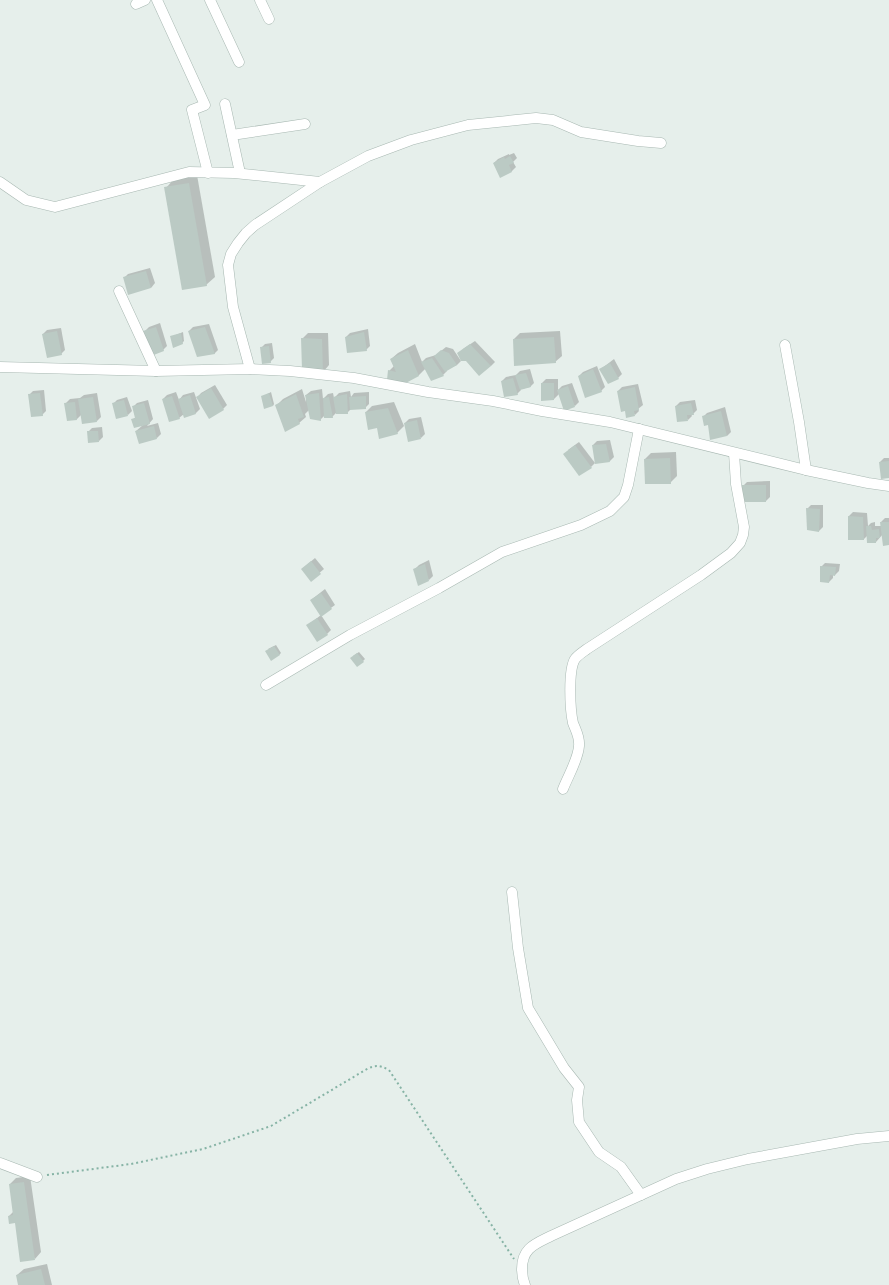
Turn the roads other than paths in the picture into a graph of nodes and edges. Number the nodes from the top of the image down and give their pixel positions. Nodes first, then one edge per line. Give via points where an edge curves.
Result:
1 (157, 0) edge
2 (210, 0) edge
3 (260, 0) edge
4 (269, 19) dead end
5 (240, 62) dead end
6 (225, 104) dead end
7 (305, 124) dead end
8 (232, 135) junction
9 (661, 142) dead end
10 (208, 172) junction
11 (240, 173) junction
12 (0, 182) edge
13 (320, 182) junction
14 (118, 291) dead end
15 (785, 344) dead end
16 (0, 368) edge
17 (250, 369) junction
18 (156, 371) junction
19 (639, 428) junction
20 (734, 452) junction
21 (806, 470) junction
22 (889, 486) edge
23 (266, 685) dead end
24 (563, 789) dead end
25 (512, 892) dead end
26 (889, 1136) edge
27 (0, 1163) edge
28 (37, 1177) road end
29 (641, 1195) junction
30 (525, 1285) edge

1 - 10 street via 205,105 192,110
2 - 5 street
3 - 4 street
6 - 8 street
7 - 8 street
8 - 11 street
9 - 13 street via 638,142 581,132 553,120 536,118 488,122 411,140 368,156
10 - 11 street
10 - 12 street via 189,172 55,207 26,200
11 - 13 street
13 - 17 street via 255,224 229,258 233,307
14 - 18 street
15 - 21 street
16 - 18 street
17 - 18 street
17 - 19 street via 354,378
19 - 20 street
19 - 23 street via 624,497 610,511 581,525 502,552 350,635
20 - 21 street
20 - 24 street via 736,484 744,527 740,543 731,553 576,658 571,673 571,693 573,722 579,737 579,748
21 - 22 street via 868,484
25 - 29 street via 528,1008 564,1068 579,1087 579,1122 599,1152 621,1167
26 - 29 street via 857,1139 748,1159 676,1179
27 - 28 street
29 - 30 street via 532,1246 522,1261

